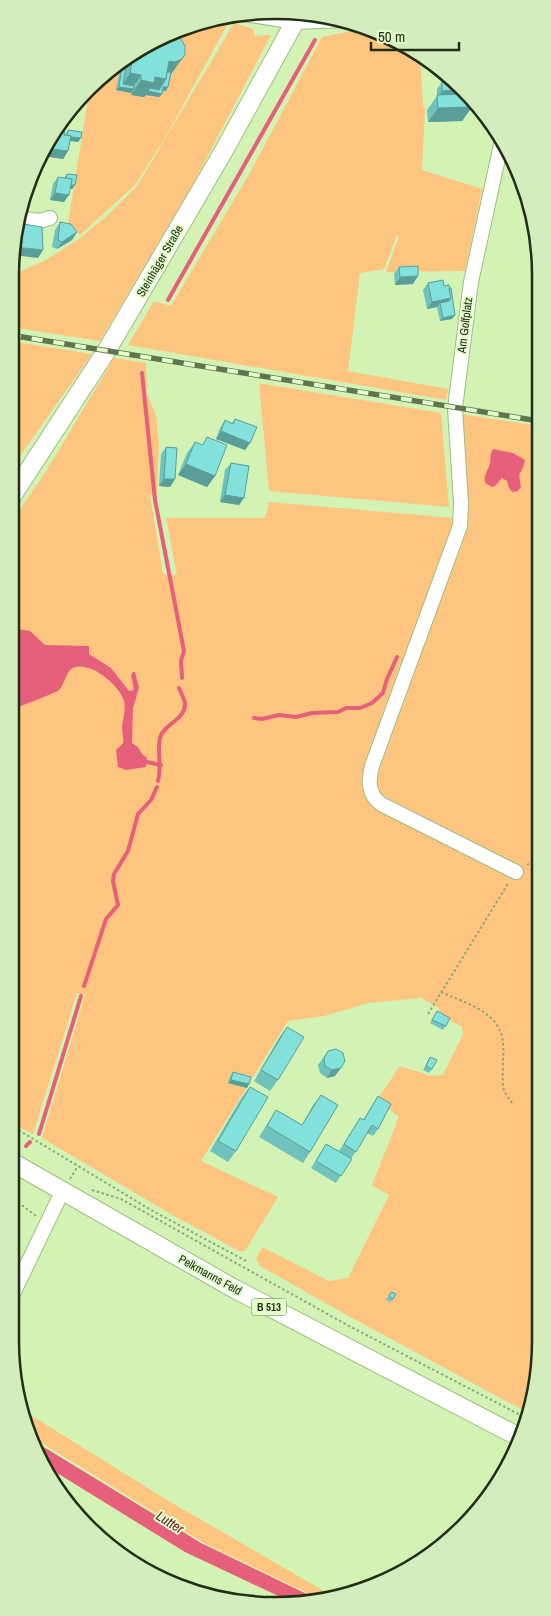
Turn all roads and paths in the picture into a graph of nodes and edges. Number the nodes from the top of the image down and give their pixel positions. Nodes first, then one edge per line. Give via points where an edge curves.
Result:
1 (296, 19) edge
2 (500, 150) edge
3 (50, 218) dead end
4 (25, 219) edge
5 (19, 485) edge
6 (532, 861) edge
7 (516, 872) junction
8 (441, 992) junction
9 (428, 1014) dead end
10 (512, 1103) dead end
11 (19, 1130) edge
12 (19, 1166) edge
13 (69, 1185) junction
14 (90, 1189) dead end
15 (19, 1203) edge
16 (47, 1223) junction
17 (248, 1262) dead end
18 (19, 1281) edge
19 (521, 1416) edge
20 (515, 1434) edge

1 - 5 main road, Steinhäger Straße via 222,154 107,350
2 - 7 street, Am Golfplatz via 471,282 455,408 460,526 372,766 369,784 373,797 381,804
3 - 4 street via 39,221
6 - 7 path
7 - 8 path
8 - 9 path
8 - 10 path via 486,1014 498,1025 503,1040 504,1092
11 - 17 path via 151,1210
12 - 13 main road, Pelkmanns Feld / B 513
13 - 16 street
13 - 20 main road, Pelkmanns Feld / B 513 via 233,1288
14 - 19 path via 121,1199 349,1326
15 - 16 path
16 - 18 street

